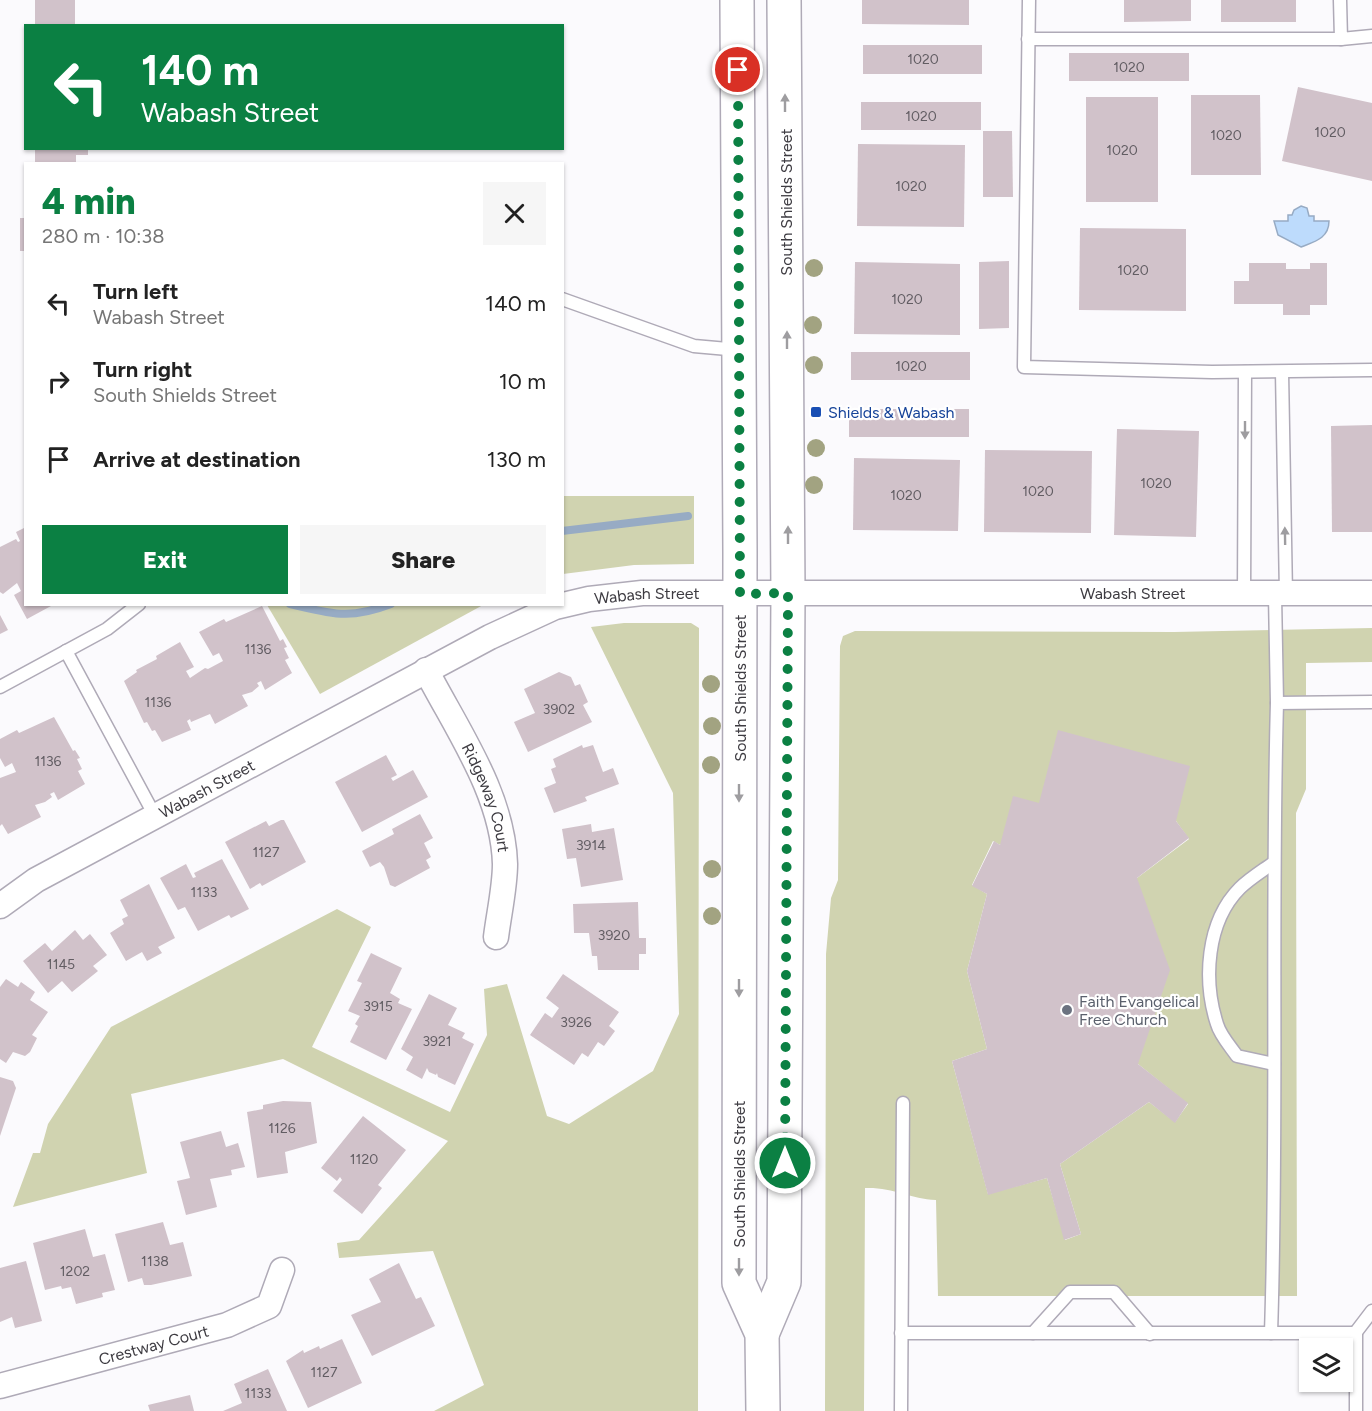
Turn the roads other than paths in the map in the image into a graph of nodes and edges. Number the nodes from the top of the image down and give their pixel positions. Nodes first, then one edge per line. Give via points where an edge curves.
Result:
1 (737, 0) edge
2 (784, 0) edge
3 (1029, 0) edge
4 (1340, 0) edge
5 (1372, 36) edge
6 (1028, 39) junction
7 (1341, 39) junction
8 (564, 300) edge
9 (739, 350) junction
10 (1372, 370) edge
11 (1245, 372) junction
12 (1282, 372) junction
13 (788, 593) junction
14 (1372, 593) edge
15 (740, 594) junction
16 (1244, 595) junction
17 (1280, 595) junction
18 (564, 605) edge
19 (136, 606) edge
20 (561, 606) edge
21 (66, 651) junction
22 (426, 670) junction
23 (0, 687) edge
24 (1372, 702) edge
25 (1277, 703) junction
26 (155, 816) junction
27 (1273, 863) junction
28 (0, 906) edge
29 (496, 937) dead end
30 (1274, 1064) junction
31 (903, 1103) dead end
32 (282, 1270) dead end
33 (1372, 1311) edge
34 (901, 1333) junction
35 (762, 1334) junction
36 (1033, 1334) junction
37 (1150, 1334) junction
38 (1270, 1334) junction
39 (1356, 1334) junction
40 (0, 1386) edge
41 (763, 1411) edge
42 (901, 1411) edge
43 (1356, 1411) edge

1 - 9 main road, South Shields Street
13 -> 2 main road, South Shields Street
3 - 6 lane
4 - 7 lane
5 - 7 lane
6 - 7 lane
6 - 11 lane via 1024,367
8 - 9 lane via 694,346
9 - 15 main road, South Shields Street
10 - 12 lane
11 - 12 lane
11 -> 16 lane
17 -> 12 lane
13 - 15 street, Wabash Street
13 - 16 street, Wabash Street
13 - 35 main road, South Shields Street via 784,1282
14 - 17 street, Wabash Street
15 - 18 street, Wabash Street via 642,593
15 -> 35 main road, South Shields Street via 739,1283
16 - 17 street, Wabash Street
17 - 25 lane
19 - 21 lane via 107,629
20 - 22 street, Wabash Street
21 - 23 lane
21 - 26 lane
22 - 26 street, Wabash Street
22 - 29 street, Ridgeway Court via 497,813 505,864
24 - 25 lane
25 - 27 lane
26 - 28 street, Wabash Street via 36,880
27 - 30 lane
27 - 30 lane via 1239,889 1222,913 1210,950 1208,990 1217,1027 1236,1056
30 - 38 lane
31 - 34 lane
32 - 40 street, Crestway Court via 269,1306 226,1325
33 - 39 lane
34 - 36 lane
34 - 42 lane
35 - 41 main road, South Shields Street
36 - 37 lane
36 - 37 lane via 1070,1292 1114,1292
37 - 38 lane
38 - 39 lane
39 - 43 lane

